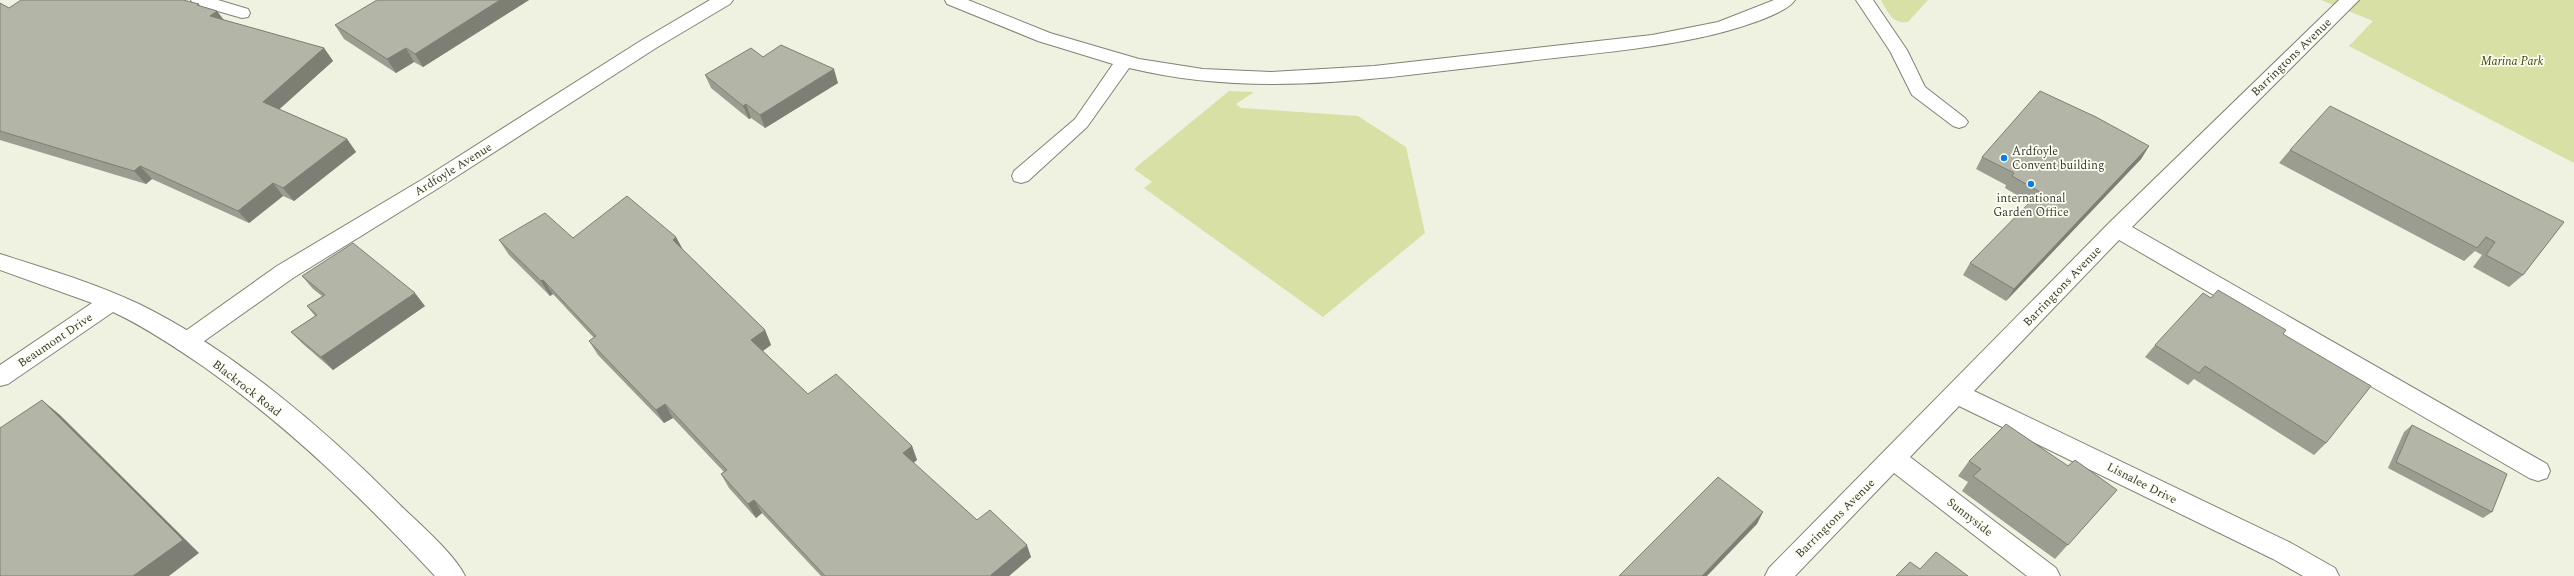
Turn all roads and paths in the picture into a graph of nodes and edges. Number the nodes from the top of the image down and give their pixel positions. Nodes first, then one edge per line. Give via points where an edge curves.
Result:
1 (198, 0) edge
2 (724, 0) edge
3 (953, 0) edge
4 (1787, 0) edge
5 (1864, 0) edge
6 (2350, 0) edge
7 (242, 13) dead end
8 (1125, 60) junction
9 (1959, 122) dead end
10 (1021, 176) dead end
11 (2117, 229) junction
12 (0, 262) edge
13 (111, 302) junction
14 (185, 343) junction
15 (0, 377) edge
16 (1957, 394) junction
17 (1894, 458) junction
18 (2538, 471) dead end
19 (452, 576) edge
20 (1778, 576) edge
21 (2047, 576) edge
22 (2326, 576) edge

1 - 7 lane
2 - 14 street, Ardfoyle Avenue via 649,44 430,184 285,272
3 - 8 lane via 1054,39
4 - 8 lane via 1772,9 1721,28 1686,36 1336,75 1285,79 1235,78 1201,75
5 - 9 lane via 1898,50 1918,91
6 - 11 street, Barringtons Avenue
8 - 10 lane via 1081,123
11 - 16 street, Barringtons Avenue
11 - 18 street
12 - 13 street, Blackrock Road
13 - 14 street, Blackrock Road via 148,320
13 - 15 street, Beaumont Drive
14 - 19 street, Blackrock Road via 265,399 340,464 373,494
16 - 17 street, Barringtons Avenue
16 - 22 street, Lisnalee Drive via 2282,551
17 - 20 street, Barringtons Avenue
17 - 21 street, Sunnyside

